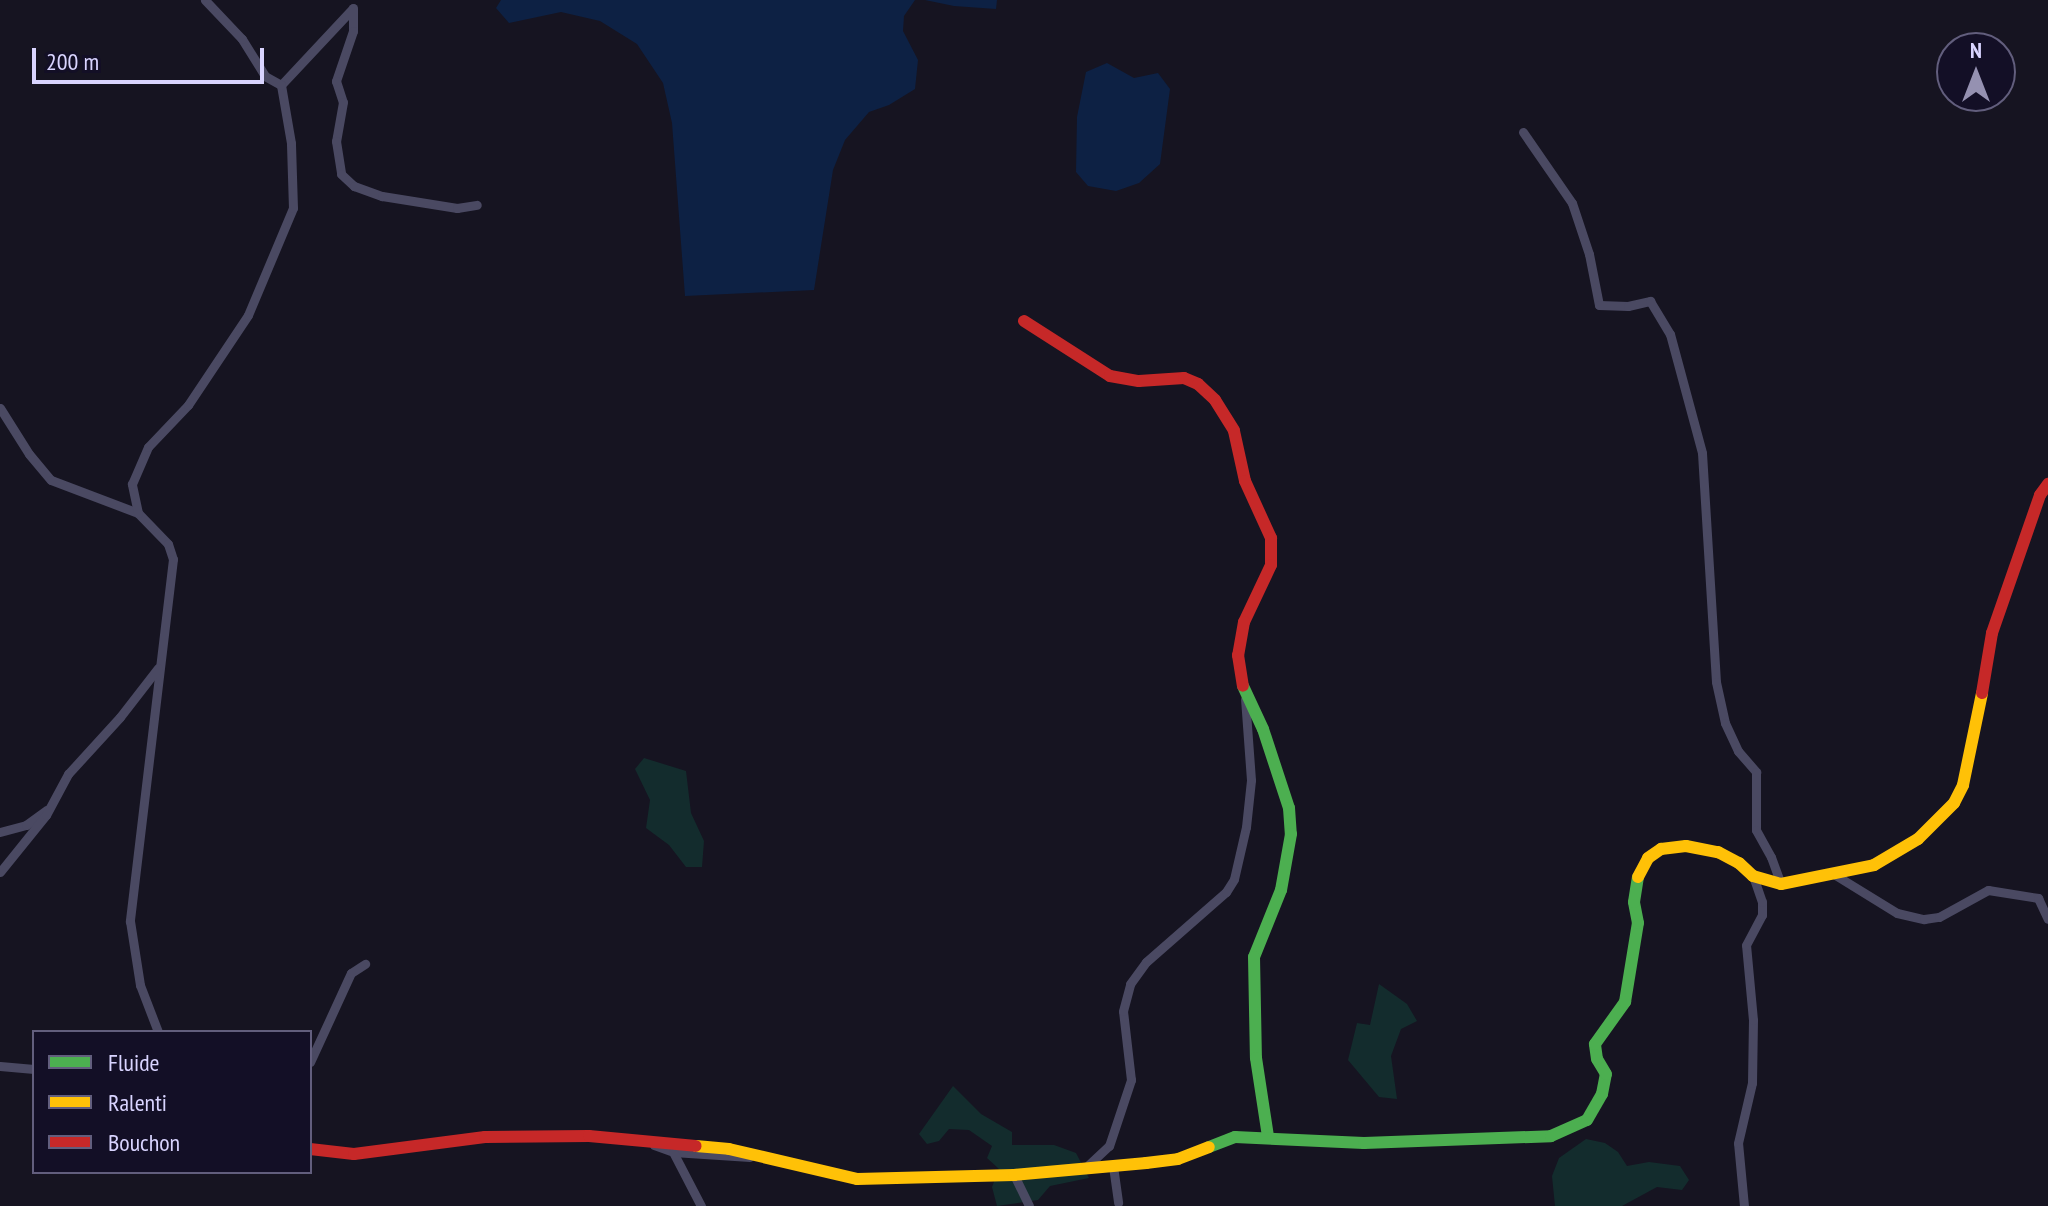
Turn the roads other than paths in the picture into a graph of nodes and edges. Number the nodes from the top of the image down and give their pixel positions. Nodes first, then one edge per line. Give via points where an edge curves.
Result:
1 (205, 0) edge
2 (281, 85) junction
3 (1523, 132) dead end
4 (477, 205) dead end
5 (1024, 321) dead end
6 (0, 408) edge
7 (2048, 484) edge
8 (138, 513) junction
9 (160, 665) junction
10 (1242, 684) junction
11 (47, 810) junction
12 (0, 832) edge
13 (0, 872) edge
14 (1832, 873) junction
15 (1753, 876) junction
16 (1781, 884) junction
17 (2048, 919) edge
18 (365, 964) dead end
19 (157, 1030) edge
20 (312, 1058) edge
21 (0, 1066) edge
22 (32, 1069) edge
23 (1268, 1136) junction
24 (636, 1139) junction
25 (312, 1149) edge
26 (673, 1152) junction
27 (762, 1155) junction
28 (1113, 1166) junction
29 (1084, 1169) junction
30 (1014, 1175) junction
31 (1118, 1203) dead end
32 (701, 1206) edge
33 (1029, 1206) edge
34 (1744, 1206) edge

1 - 2 street via 242,39 265,76
2 - 4 street via 353,8 353,31 336,81 343,102 336,141 341,174 354,186 382,196 457,208
2 - 8 street via 291,143 293,208 248,315 188,405 148,447 132,484
3 - 16 street via 1572,203 1599,305 1650,301 1670,334 1702,453 1716,682 1725,723 1756,772 1756,830
5 - 10 street via 1110,376 1139,381 1184,378 1198,384 1234,431 1245,481 1273,551 1265,583 1244,622 1238,655
6 - 8 street via 51,480
7 - 14 street via 1992,633 1977,726 1954,803 1918,839 1874,865
8 - 9 street via 168,544 173,559
9 - 11 street via 68,774
9 - 19 street via 130,921 140,985
10 - 23 street via 1279,772 1291,834 1281,890 1254,957 1256,1058
10 - 29 street via 1251,780 1241,857 1226,892 1146,962 1130,984 1123,1011 1131,1080 1109,1146
11 - 12 street via 26,825
11 - 13 street
14 - 16 street
14 - 17 street via 1897,913 1924,919 1939,917 1988,890 2038,898
15 - 16 street
15 - 23 street via 1718,852 1686,846 1661,849 1648,858 1637,878 1638,923 1625,1002 1595,1044 1606,1074 1587,1120 1551,1136 1464,1141 1364,1143
15 - 34 street via 1762,915 1746,945 1753,1020 1752,1083 1738,1143
18 - 20 street via 351,973
21 - 22 street
23 - 28 street via 1235,1137 1178,1159
24 - 25 street via 533,1135 354,1154
24 - 26 street
24 - 27 street
26 - 27 street
26 - 32 street
27 - 30 street via 857,1179
28 - 29 street
28 - 31 street
29 - 30 street
30 - 33 street

